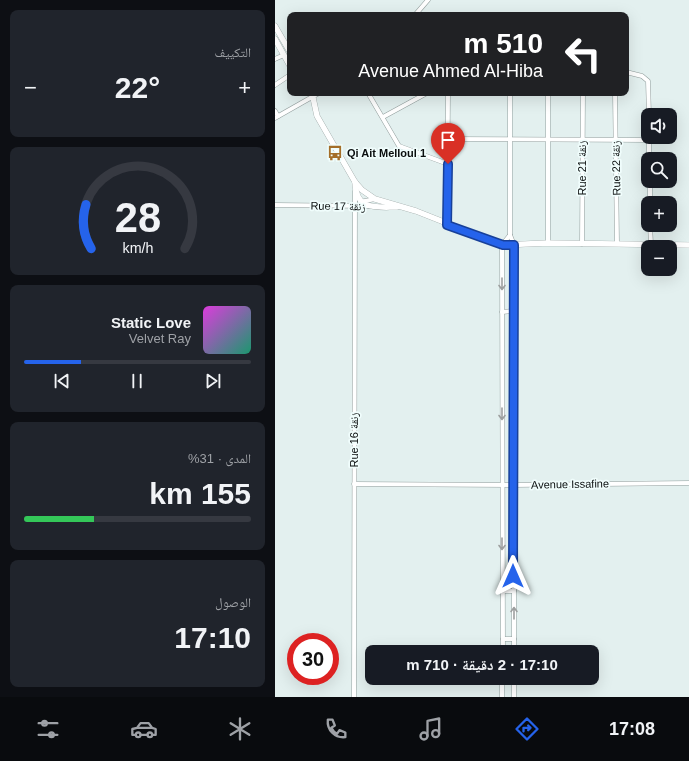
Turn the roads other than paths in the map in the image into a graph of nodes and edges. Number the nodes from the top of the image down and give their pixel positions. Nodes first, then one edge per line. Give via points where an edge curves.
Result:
1 (428, 0) edge
2 (418, 12) edge
3 (275, 26) edge
4 (275, 39) edge
5 (287, 47) edge
6 (284, 54) junction
7 (275, 59) edge
8 (287, 60) edge
9 (629, 73) edge
10 (287, 78) edge
11 (275, 85) edge
12 (310, 96) edge
13 (312, 96) edge
14 (370, 96) edge
15 (422, 96) edge
16 (448, 96) edge
17 (510, 96) edge
18 (549, 96) edge
19 (583, 96) edge
20 (615, 96) edge
21 (649, 108) edge
22 (275, 111) edge
23 (277, 117) edge
24 (383, 117) junction
25 (449, 139) junction
26 (641, 139) edge
27 (510, 140) junction
28 (549, 140) junction
29 (583, 140) junction
30 (615, 140) junction
31 (448, 164) junction
32 (355, 182) junction
33 (355, 191) junction
34 (375, 199) junction
35 (361, 202) junction
36 (275, 205) edge
37 (355, 205) junction
38 (374, 207) junction
39 (402, 207) junction
40 (447, 225) junction
41 (510, 235) junction
42 (548, 243) junction
43 (582, 244) junction
44 (617, 244) junction
45 (641, 244) edge
46 (503, 245) junction
47 (514, 245) junction
48 (677, 245) edge
49 (689, 245) edge
50 (513, 311) junction
51 (502, 312) junction
52 (689, 483) edge
53 (354, 484) junction
54 (502, 484) junction
55 (513, 485) junction
56 (503, 591) junction
57 (514, 591) junction
58 (503, 639) junction
59 (514, 639) junction
60 (503, 645) edge
61 (514, 645) edge
62 (503, 685) edge
63 (513, 685) edge
64 (354, 697) edge
65 (503, 697) edge
66 (513, 697) edge

1 - 2 street
3 - 5 street
4 - 6 street
6 - 7 street
6 - 8 street
9 - 21 street via 642,76 648,81
10 - 11 street
12 - 23 street
13 - 32 street via 317,116
14 - 24 street
15 - 24 street
16 - 25 street
17 - 27 street
18 - 28 street
19 - 29 street, Rue 21 زنقة
20 - 30 street, Rue 22 زنقة
22 - 23 street
24 - 31 street via 395,142 402,149
25 - 27 street
25 - 31 street
26 - 30 street
27 - 28 street
27 - 41 street
28 - 29 street
28 - 42 street
29 - 30 street
29 - 43 street, Rue 21 زنقة
30 - 44 street, Rue 22 زنقة
31 - 40 street
32 - 33 street, Rue 16 زنقة
32 - 34 street via 361,190
33 - 35 street
33 - 37 street, Rue 16 زنقة
34 - 35 street
34 - 39 street
35 - 37 street
35 - 38 street
36 - 37 street, Rue 17 زنقة
37 - 38 street, Rue 17 زنقة
37 - 53 street, Rue 16 زنقة
38 - 39 street, Rue 17 زنقة
39 - 40 street
40 - 46 street
41 - 46 street
41 - 47 street
42 - 43 street
42 - 47 street
43 - 44 street
44 - 45 street
46 - 47 street
46 -> 51 street
47 - 50 street
48 - 49 street
50 - 51 street
50 - 55 street
51 -> 54 street
52 - 55 street, Avenue Issafine
53 - 54 street, Avenue Issafine
53 - 64 street, Rue 16 زنقة
54 - 55 street, Avenue Issafine
54 -> 56 street
55 - 57 street
56 - 57 street
56 - 58 street
59 -> 57 street
58 - 59 street
58 - 60 street
59 - 61 street
62 - 65 street
63 - 66 street

